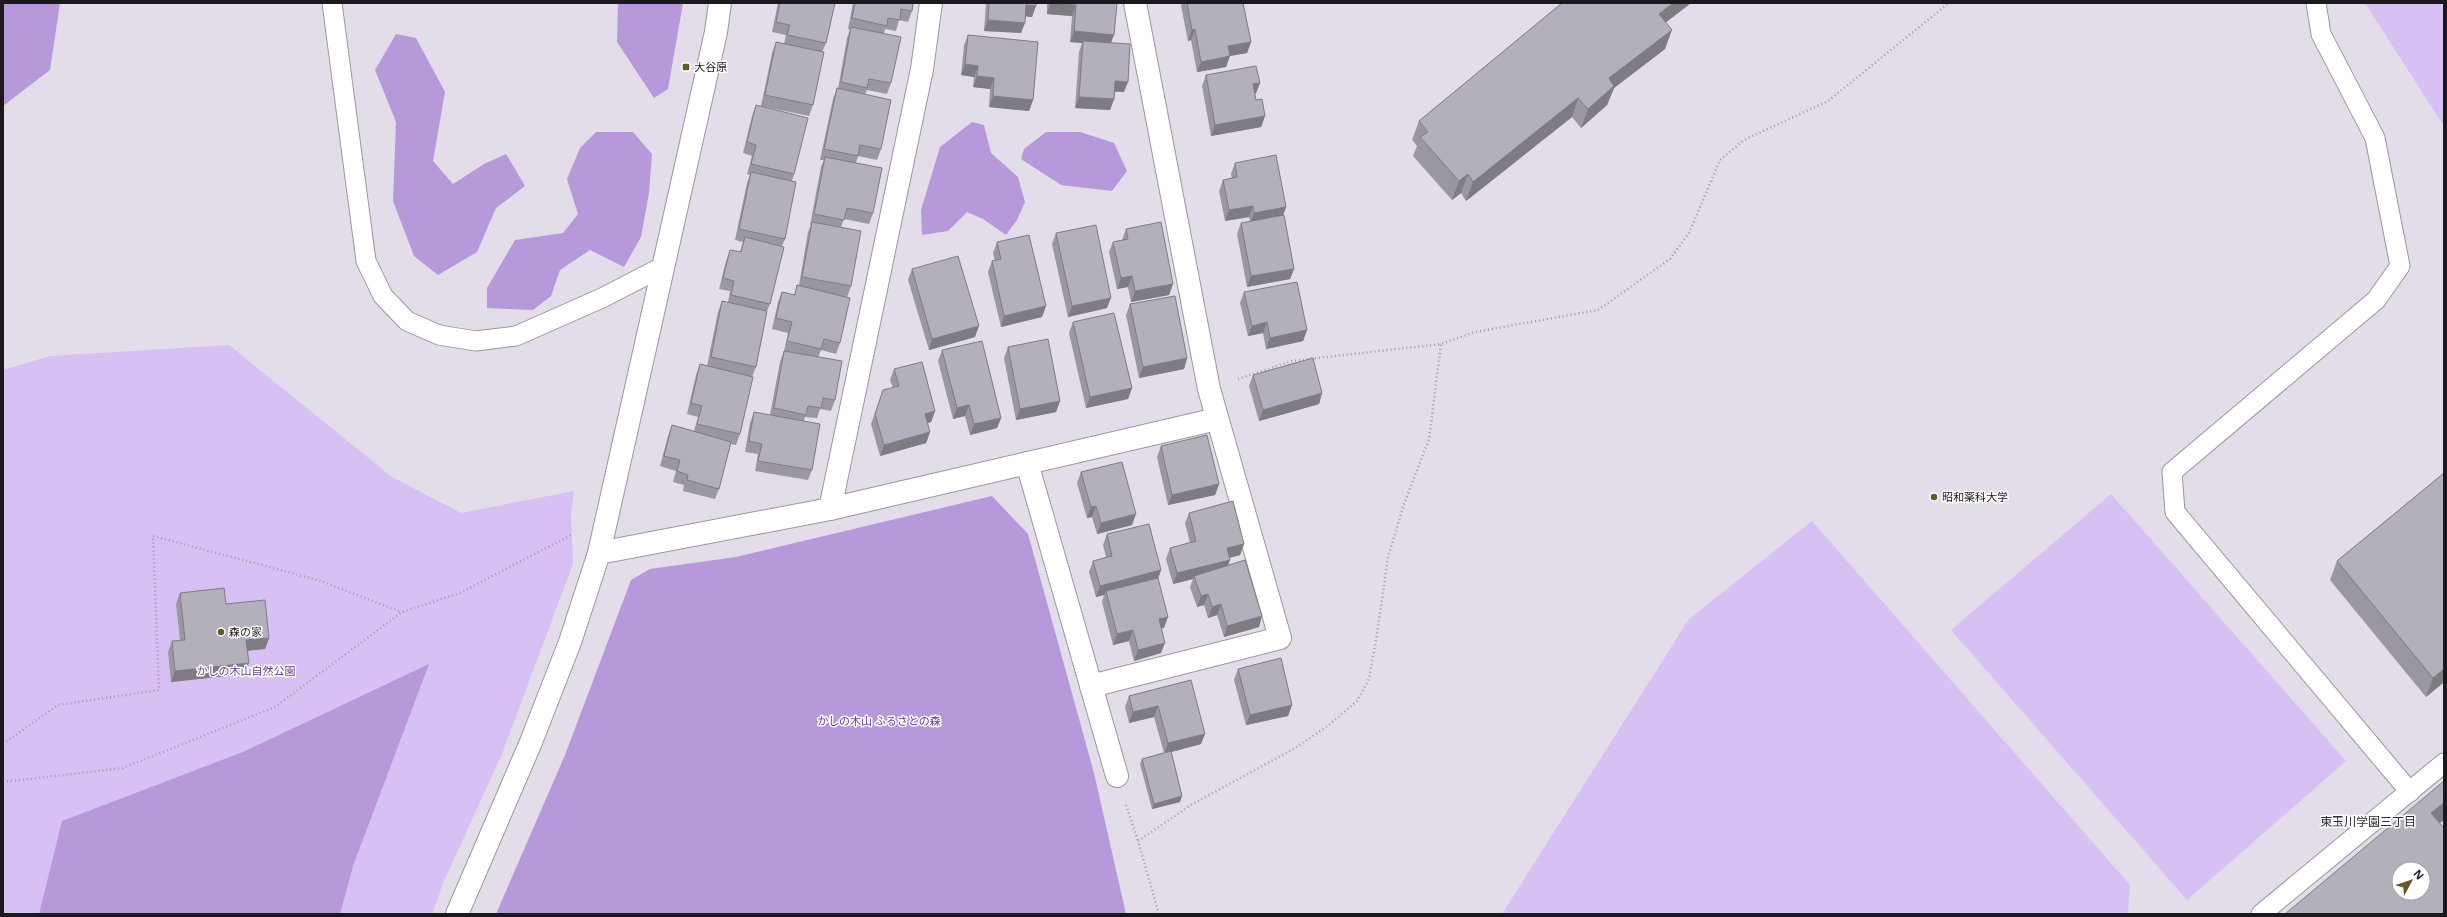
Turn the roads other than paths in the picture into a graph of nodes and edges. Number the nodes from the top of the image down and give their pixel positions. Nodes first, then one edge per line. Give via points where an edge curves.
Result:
1 (332, 3) edge
2 (720, 3) edge
3 (931, 3) edge
4 (1135, 3) edge
5 (2316, 3) edge
6 (664, 266) junction
7 (1217, 419) junction
8 (1027, 463) junction
9 (830, 509) junction
10 (599, 553) junction
11 (1091, 686) junction
12 (2444, 763) edge
13 (1117, 776) road end
14 (2410, 792) junction
15 (457, 914) edge
16 (2261, 914) edge

1 - 6 lane via 366,261 383,296 407,321 439,335 476,341 516,336 602,298
2 - 6 street via 716,32
3 - 9 street via 922,70
4 - 7 street via 1209,389
5 - 14 lane via 2321,34 2375,138 2400,266 2376,300 2172,472 2175,512
6 - 10 street
7 - 8 street
7 - 11 street via 1280,638
8 - 9 street
8 - 11 street
9 - 10 street
10 - 15 street via 570,642
11 - 13 street
12 - 14 lane
14 - 16 lane

